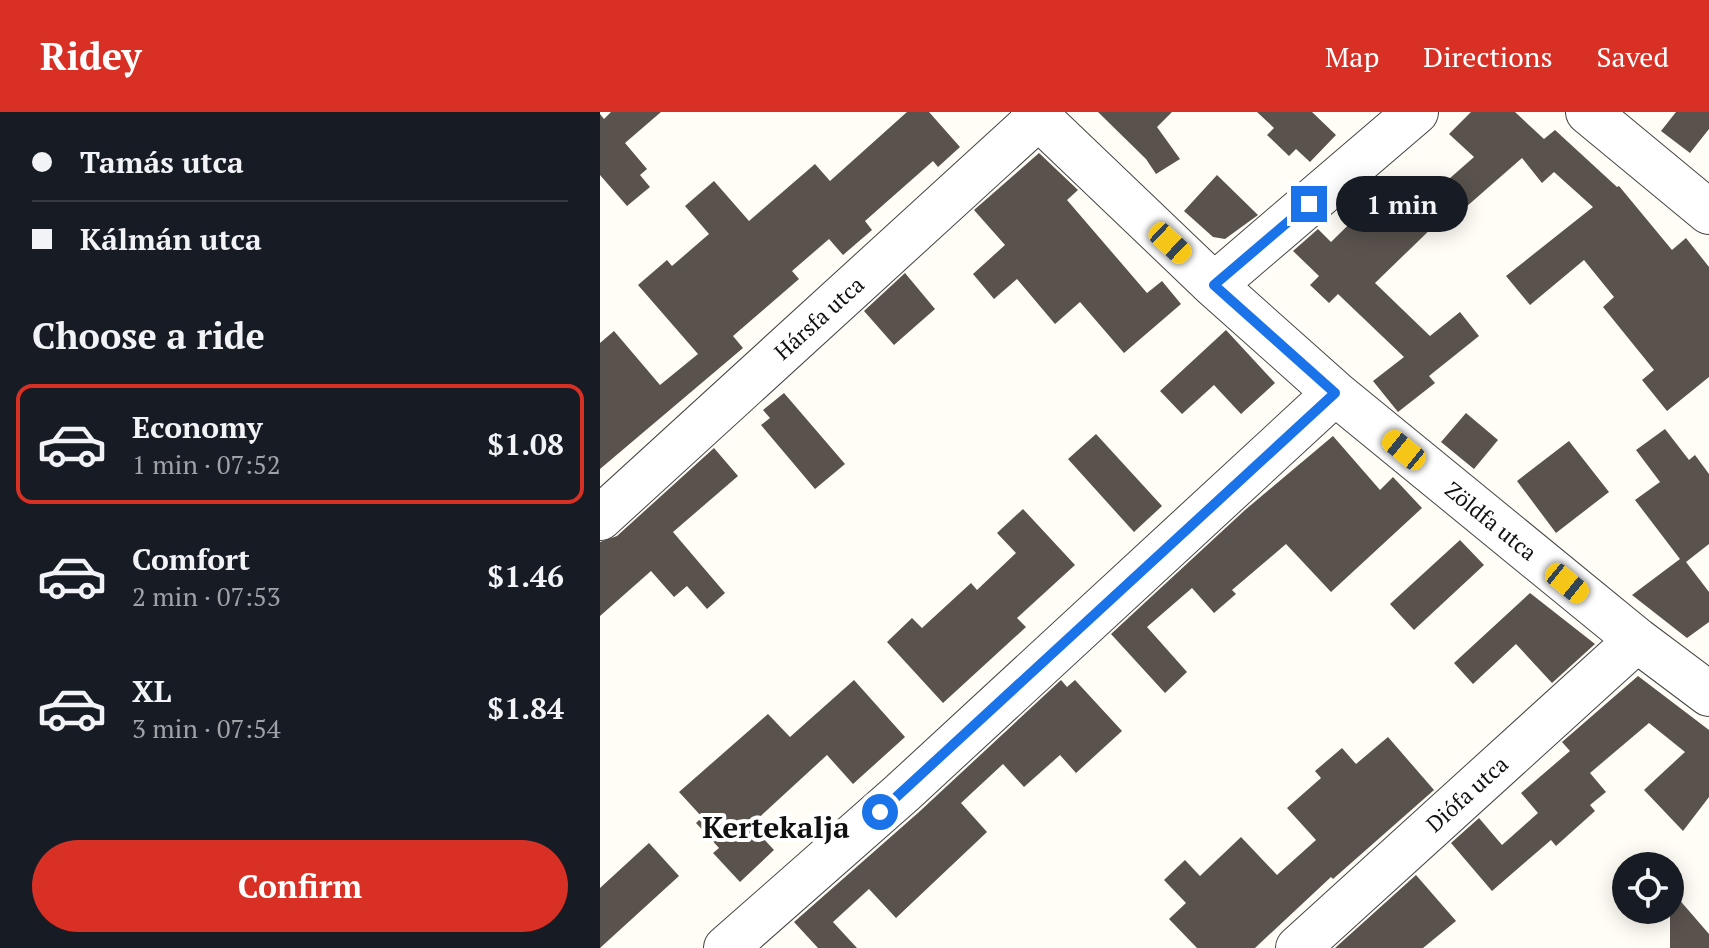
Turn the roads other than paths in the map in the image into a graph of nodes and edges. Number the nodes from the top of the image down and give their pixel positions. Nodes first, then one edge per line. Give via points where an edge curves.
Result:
1 (1416, 112) edge
2 (1588, 112) edge
3 (1036, 115) edge
4 (1709, 212) edge
5 (1214, 285) junction
6 (1335, 393) junction
7 (600, 518) edge
8 (1637, 640) junction
9 (1709, 694) edge
10 (726, 948) edge
11 (1298, 948) edge

1 - 5 street
2 - 4 street
3 - 5 street, Zöldfa utca
3 - 7 street, Hársfa utca
5 - 6 street, Zöldfa utca
6 - 8 street, Zöldfa utca
6 - 10 street
8 - 9 street, Zöldfa utca
8 - 11 street, Diófa utca

